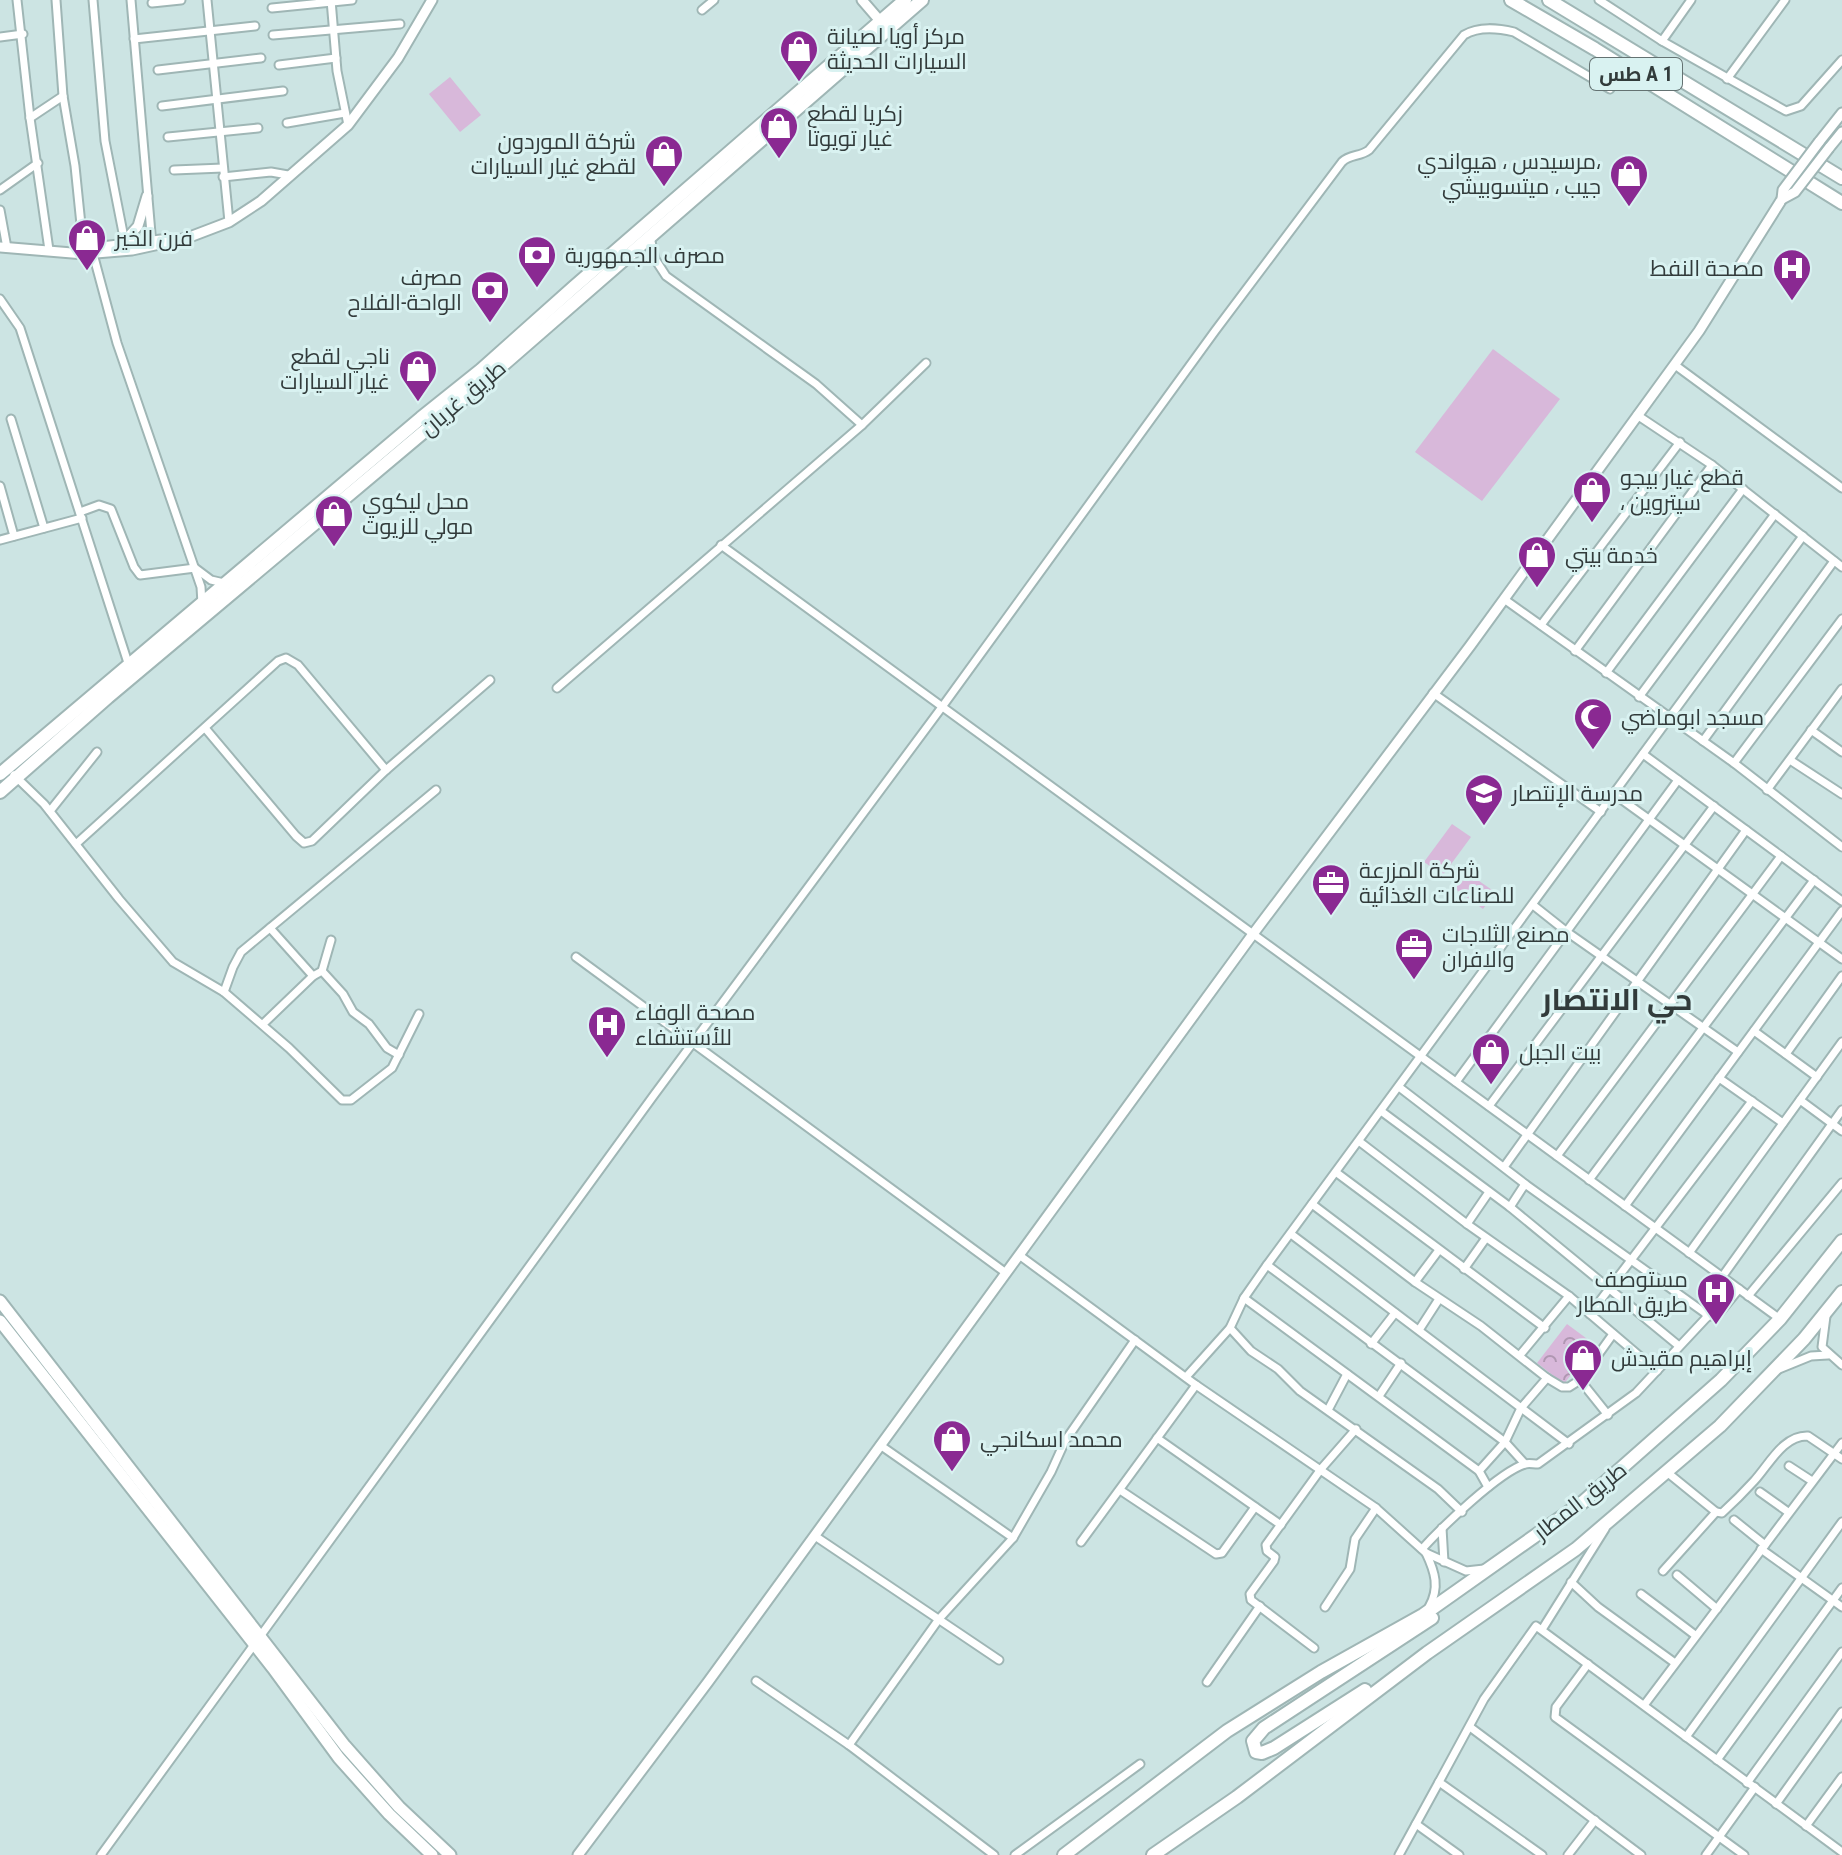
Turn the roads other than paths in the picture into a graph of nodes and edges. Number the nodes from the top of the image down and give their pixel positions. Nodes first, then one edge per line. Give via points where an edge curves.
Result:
1 (17, 0) edge
2 (56, 0) edge
3 (93, 0) edge
4 (131, 0) edge
5 (181, 0) edge
6 (207, 0) edge
7 (352, 0) edge
8 (714, 0) edge
9 (862, 0) edge
10 (905, 0) edge
11 (922, 0) edge
12 (1511, 0) edge
13 (1549, 0) edge
14 (1599, 0) edge
15 (1691, 0) edge
16 (1785, 0) edge
17 (331, 1) edge
18 (432, 1) edge
19 (152, 3) dead end
20 (272, 8) dead end
21 (702, 10) dead end
22 (881, 22) junction
23 (400, 24) dead end
24 (255, 26) dead end
25 (211, 30) junction
26 (334, 31) junction
27 (23, 34) junction
28 (273, 35) dead end
29 (0, 37) edge
30 (134, 39) junction
31 (1662, 41) junction
32 (261, 58) dead end
33 (336, 58) junction
34 (1842, 60) edge
35 (279, 65) dead end
36 (214, 66) junction
37 (158, 70) dead end
38 (1727, 79) junction
39 (1610, 89) dead end
40 (283, 91) dead end
41 (63, 96) junction
42 (217, 100) junction
43 (162, 106) dead end
44 (345, 113) junction
45 (1842, 113) edge
46 (30, 118) junction
47 (287, 123) dead end
48 (348, 125) junction
49 (258, 128) dead end
50 (1842, 132) edge
51 (220, 134) junction
52 (168, 137) dead end
53 (38, 163) junction
54 (223, 168) junction
55 (174, 170) dead end
56 (288, 175) junction
57 (223, 177) junction
58 (1842, 178) edge
59 (0, 190) edge
60 (147, 196) junction
61 (1782, 199) junction
62 (1842, 203) edge
63 (0, 210) edge
64 (229, 222) junction
65 (648, 230) junction
66 (127, 242) junction
67 (152, 242) junction
68 (4, 248) edge
69 (49, 250) junction
70 (88, 251) junction
71 (0, 299) edge
72 (926, 363) dead end
73 (1675, 365) junction
74 (1637, 415) junction
75 (11, 419) dead end
76 (862, 425) junction
77 (1680, 442) junction
78 (1712, 465) junction
79 (0, 486) edge
80 (1842, 488) edge
81 (1743, 489) junction
82 (1775, 514) junction
83 (81, 515) junction
84 (44, 528) junction
85 (14, 536) junction
86 (1803, 536) junction
87 (0, 540) edge
88 (721, 545) junction
89 (1834, 561) junction
90 (1842, 567) edge
91 (195, 568) junction
92 (226, 583) junction
93 (1504, 599) junction
94 (202, 605) junction
95 (1842, 619) edge
96 (1541, 625) junction
97 (1575, 651) junction
98 (129, 666) junction
99 (1606, 673) junction
100 (490, 680) dead end
101 (557, 688) dead end
102 (1842, 689) edge
103 (1433, 693) junction
104 (1639, 697) junction
105 (1833, 701) junction
106 (942, 707) junction
107 (1842, 707) edge
108 (1670, 719) junction
109 (205, 728) junction
110 (1811, 730) junction
111 (1703, 741) junction
112 (97, 752) dead end
113 (1842, 752) edge
114 (1643, 754) junction
115 (1790, 760) junction
116 (1734, 763) junction
117 (386, 770) junction
118 (3, 771) edge
119 (17, 778) junction
120 (1678, 780) junction
121 (436, 790) dead end
122 (1767, 790) junction
123 (0, 792) edge
124 (1614, 794) junction
125 (1842, 794) edge
126 (1714, 806) junction
127 (50, 811) junction
128 (1601, 812) junction
129 (1649, 820) junction
130 (1746, 830) junction
131 (76, 844) junction
132 (1685, 845) junction
133 (1842, 847) edge
134 (1781, 856) junction
135 (1718, 869) junction
136 (1814, 880) junction
137 (1753, 895) junction
138 (1842, 901) edge
139 (1533, 905) junction
140 (1842, 911) edge
141 (1785, 918) junction
142 (270, 928) junction
143 (1567, 932) junction
144 (1253, 934) junction
145 (331, 940) dead end
146 (1819, 942) junction
147 (1602, 956) junction
148 (576, 957) dead end
149 (1842, 959) edge
150 (322, 971) junction
151 (313, 976) junction
152 (1842, 976) edge
153 (1638, 980) junction
154 (224, 992) junction
155 (1671, 1004) junction
156 (419, 1014) dead end
157 (263, 1024) junction
158 (1704, 1027) junction
159 (1754, 1031) junction
160 (695, 1042) junction
161 (1842, 1042) edge
162 (1738, 1052) junction
163 (1786, 1054) junction
164 (399, 1055) junction
165 (1421, 1057) junction
166 (1817, 1077) junction
167 (1719, 1078) junction
168 (1456, 1082) junction
169 (1399, 1087) junction
170 (1800, 1100) junction
171 (1752, 1101) junction
172 (1489, 1106) junction
173 (1842, 1110) edge
174 (1381, 1111) junction
175 (1783, 1123) junction
176 (1832, 1124) junction
177 (1842, 1131) edge
178 (1527, 1135) junction
179 (1360, 1142) junction
180 (1557, 1156) junction
181 (1504, 1167) junction
182 (1337, 1173) junction
183 (1589, 1180) junction
184 (1842, 1183) edge
185 (1525, 1184) junction
186 (1489, 1192) junction
187 (1312, 1204) junction
188 (1625, 1206) junction
189 (1510, 1207) junction
190 (1467, 1224) junction
191 (1656, 1228) junction
192 (1291, 1234) junction
193 (1486, 1238) junction
194 (1842, 1241) edge
195 (1439, 1250) junction
196 (1689, 1253) junction
197 (1019, 1255) junction
198 (1632, 1259) junction
199 (1267, 1265) junction
200 (1464, 1269) junction
201 (1006, 1273) junction
202 (1722, 1277) junction
203 (1415, 1282) junction
204 (1611, 1288) junction
205 (1739, 1289) junction
206 (1842, 1292) edge
207 (1569, 1296) junction
208 (1748, 1296) junction
209 (1244, 1298) junction
210 (1439, 1299) junction
211 (0, 1301) edge
212 (1828, 1308) junction
213 (1395, 1313) junction
214 (1590, 1314) junction
215 (1707, 1317) junction
216 (1780, 1319) junction
217 (0, 1321) edge
218 (1230, 1328) junction
219 (1545, 1328) junction
220 (1419, 1330) junction
221 (1613, 1334) junction
222 (1135, 1340) junction
223 (1371, 1344) junction
224 (1679, 1346) junction
225 (1520, 1355) junction
226 (1830, 1356) junction
227 (1401, 1363) junction
228 (1842, 1365) edge
229 (1657, 1371) junction
230 (1772, 1372) junction
231 (1347, 1374) junction
232 (1186, 1377) junction
233 (1547, 1378) junction
234 (1580, 1380) junction
235 (1196, 1385) junction
236 (1379, 1396) junction
237 (1521, 1408) junction
238 (1328, 1410) junction
239 (1608, 1415) junction
240 (1356, 1429) junction
241 (1157, 1438) junction
242 (1505, 1442) junction
243 (1842, 1443) edge
244 (1569, 1444) junction
245 (880, 1445) junction
246 (1834, 1453) junction
247 (1842, 1459) edge
248 (1525, 1464) junction
249 (1789, 1466) dead end
250 (1321, 1469) junction
251 (1479, 1471) junction
252 (1668, 1473) junction
253 (1812, 1481) junction
254 (1488, 1487) junction
255 (1120, 1490) junction
256 (1760, 1492) dead end
257 (1583, 1502) junction
258 (1255, 1507) junction
259 (1376, 1508) junction
260 (1462, 1512) junction
261 (1716, 1512) junction
262 (1788, 1512) junction
263 (1734, 1520) dead end
264 (1610, 1521) junction
265 (1842, 1522) edge
266 (1281, 1525) junction
267 (1442, 1528) junction
268 (815, 1536) junction
269 (1013, 1538) junction
270 (1081, 1542) dead end
271 (1763, 1547) junction
272 (1424, 1551) junction
273 (1444, 1562) junction
274 (1490, 1569) junction
275 (1663, 1571) dead end
276 (1677, 1575) dead end
277 (1801, 1576) junction
278 (1571, 1582) junction
279 (1842, 1588) edge
280 (1641, 1594) dead end
281 (1833, 1600) junction
282 (1260, 1606) junction
283 (1325, 1607) dead end
284 (1842, 1607) edge
285 (1717, 1609) junction
286 (1423, 1615) junction
287 (939, 1619) junction
288 (1543, 1628) junction
289 (1695, 1635) junction
290 (257, 1640) junction
291 (1314, 1648) dead end
292 (1842, 1652) edge
293 (1427, 1653) junction
294 (999, 1660) dead end
295 (1675, 1663) junction
296 (1588, 1664) junction
297 (756, 1681) dead end
298 (1207, 1682) dead end
299 (1645, 1704) junction
300 (1842, 1712) edge
301 (1470, 1727) junction
302 (1686, 1737) junction
303 (849, 1745) junction
304 (1717, 1760) junction
305 (1140, 1764) dead end
306 (1842, 1777) edge
307 (1439, 1782) junction
308 (1751, 1785) junction
309 (1776, 1804) junction
310 (1595, 1820) junction
311 (1416, 1824) junction
312 (1806, 1826) junction
313 (1719, 1837) junction
314 (1842, 1837) edge
315 (1838, 1849) edge
316 (101, 1855) edge
317 (432, 1855) edge
318 (450, 1855) edge
319 (578, 1855) edge
320 (994, 1855) edge
321 (1015, 1855) edge
322 (1064, 1855) edge
323 (1153, 1855) edge
324 (1399, 1855) edge
325 (1459, 1855) edge
326 (1542, 1855) edge
327 (1568, 1855) edge
328 (1641, 1855) edge
329 (1706, 1855) edge
330 (1744, 1855) edge

1 - 27 street
2 - 41 street
3 - 66 street via 105,141
4 - 30 street
5 - 19 street
6 - 25 street
7 - 17 street
8 - 21 street
9 - 22 street
10 - 22 highway, طريق غريان
11 - 65 highway, طريق غريان
12 - 62 highway, طس A 1
13 - 58 highway, طس A 1
14 - 31 street
15 - 31 street
16 - 38 street
17 - 20 street
17 - 26 street
18 - 48 street
22 - 65 highway, طريق غريان
23 - 26 street
24 - 25 street
25 - 30 street
25 - 36 street
26 - 28 street
26 - 33 street
27 - 29 street
27 - 46 street
30 - 60 street
31 - 38 street
32 - 36 street
33 - 35 street
33 - 44 street
34 - 38 street via 1791,111
36 - 37 street
36 - 42 street
39 - 106 street via 1514,32 1485,29 1464,35 1369,150 1342,162
40 - 42 street
41 - 46 street
41 - 70 street
42 - 43 street
42 - 51 street
44 - 47 street
44 - 48 street
45 - 61 street, bridge via 1783,190
46 - 53 street
48 - 56 street
49 - 51 street
50 - 61 street, bridge via 1795,192
51 - 52 street
51 - 54 street
53 - 59 street
53 - 69 street
54 - 55 street
54 - 57 street
56 - 57 street
56 - 64 street
57 - 64 street
60 - 66 street
60 - 67 street
61 - 73 street
63 - 68 street
64 - 67 street via 173,241
65 - 76 street via 655,259 666,276 816,384
65 - 92 highway, طريق غريان
65 - 119 highway, طريق غريان via 489,377
66 - 67 street
66 - 70 street
67 - 70 street
68 - 69 street
69 - 70 street
70 - 91 street
71 - 83 street via 20,328
72 - 76 street
73 - 74 street
73 - 80 street
74 - 77 street
74 - 93 street
75 - 84 street
76 - 88 street
77 - 78 street
77 - 96 street
78 - 81 street
78 - 97 street
79 - 85 street
81 - 82 street
81 - 99 street
82 - 86 street
82 - 104 street
83 - 84 street
83 - 91 street via 99,505 111,509 140,575
83 - 98 street
84 - 85 street
85 - 87 street
86 - 89 street
86 - 108 street
88 - 101 street
88 - 106 street
89 - 90 street
89 - 111 street
91 - 92 street
91 - 94 street
92 - 94 highway, طريق غريان
93 - 96 street
93 - 103 street
94 - 98 highway, طريق غريان
95 - 116 street
96 - 97 street
97 - 99 street
98 - 118 highway, طريق غريان
99 - 104 street
100 - 117 street
102 - 105 street
103 - 128 street
103 - 144 street
104 - 108 street
105 - 107 street
105 - 110 street
106 - 144 street
106 - 160 street
108 - 111 street
108 - 114 street
109 - 117 street via 278,661 292,659
109 - 117 street via 304,843
109 - 131 street
110 - 113 street
110 - 115 street
111 - 116 street
112 - 127 street
114 - 120 street
114 - 124 street
115 - 122 street
115 - 125 street
116 - 122 street
118 - 119 street
119 - 123 highway, طريق غريان
119 - 127 street
120 - 126 street
120 - 129 street
121 - 142 street
122 - 133 street
124 - 128 street
124 - 129 street
126 - 130 street
126 - 132 street
127 - 131 street
128 - 139 street
129 - 132 street
129 - 143 street
130 - 134 street
130 - 135 street
131 - 154 street via 173,962
132 - 135 street
132 - 147 street
134 - 136 street
134 - 137 street
135 - 137 street
135 - 153 street
136 - 138 street
136 - 141 street
137 - 141 street
137 - 155 street
139 - 143 street
139 - 165 street
140 - 146 street
141 - 146 street
141 - 158 street
142 - 151 street
142 - 154 street via 241,952
143 - 147 street
143 - 168 street
144 - 165 street
144 - 197 street
145 - 150 street
146 - 149 street
146 - 159 street
147 - 153 street
147 - 172 street
148 - 160 street
150 - 151 street
150 - 164 street via 353,1012
151 - 157 street
152 - 163 street
153 - 155 street
153 - 178 street
154 - 157 street
155 - 158 street
155 - 180 street
156 - 164 street
157 - 164 street via 347,1102 392,1068
158 - 162 street
158 - 183 street
159 - 162 street
159 - 163 street
160 - 201 street
160 - 290 street
161 - 166 street
162 - 167 street
163 - 166 street
165 - 168 street
165 - 169 street
166 - 170 street
167 - 171 street
167 - 188 street
168 - 172 street
169 - 174 street
169 - 181 street
170 - 175 street
170 - 176 street
171 - 175 street
171 - 191 street
172 - 178 street
173 - 176 street
174 - 179 street
174 - 186 street
175 - 196 street
176 - 177 street
176 - 202 street
178 - 180 street
178 - 181 street
179 - 182 street
179 - 190 street
180 - 183 street
181 - 185 street
182 - 187 street
182 - 195 street
183 - 188 street
184 - 208 street
185 - 189 street
185 - 198 street
186 - 189 street
186 - 190 street
187 - 192 street
187 - 203 street
188 - 191 street
189 - 204 street
190 - 193 street
191 - 196 street
191 - 198 street
192 - 199 street
192 - 213 street
193 - 200 street
193 - 207 street
194 - 216 highway, طريق المطار
195 - 200 street
195 - 203 street
196 - 202 street
197 - 201 street
197 - 222 street
198 - 204 street
198 - 215 street
199 - 209 street
199 - 223 street
200 - 219 street
201 - 245 street
202 - 205 street
203 - 210 street
204 - 214 street
204 - 224 street
205 - 208 street
205 - 215 street via 1720,1312
206 - 212 highway, طريق المطار
207 - 214 street
207 - 219 street
208 - 216 street
209 - 218 street
209 - 231 street
210 - 220 street
210 - 225 street
211 - 290 main road
212 - 226 street via 1822,1347
212 - 230 highway, طريق المطار
213 - 220 street
213 - 223 street
214 - 221 street
215 - 224 street
216 - 257 highway, طريق المطار via 1709,1391
217 - 290 main road
218 - 232 street
218 - 238 street via 1251,1351
219 - 225 street
220 - 237 street
221 - 229 street
221 - 234 street
222 - 232 street
222 - 269 street via 1065,1441
223 - 227 street
224 - 229 street
225 - 233 street
226 - 228 street
226 - 230 street via 1811,1356
227 - 236 street
227 - 242 street
229 - 239 street
230 - 252 highway, طريق المطار
231 - 236 street
231 - 238 street
232 - 235 street
233 - 234 street via 1566,1387
233 - 237 street
234 - 239 street
235 - 241 street
235 - 250 street
236 - 251 street
237 - 242 street
237 - 244 street
238 - 240 street
239 - 244 street
240 - 250 street
240 - 260 street
241 - 255 street
241 - 258 street
242 - 248 street
242 - 251 street
243 - 246 street
244 - 248 street via 1538,1464
245 - 268 street
245 - 269 street
246 - 247 street
246 - 253 street
246 - 261 street via 1808,1436 1796,1438 1722,1513
248 - 254 street
249 - 253 street
250 - 259 street
250 - 266 street
251 - 254 street
252 - 261 street
252 - 264 highway, طريق المطار
253 - 262 street
254 - 260 street
255 - 258 street via 1216,1554
255 - 270 street
256 - 262 street
257 - 274 highway, طريق المطار
257 - 293 highway via 1481,1586 1264,1728 1253,1741 1256,1752 1274,1748
258 - 266 street
259 - 272 street
259 - 283 street via 1355,1539 1350,1569
260 - 267 street
261 - 275 street
262 - 271 street
263 - 271 street
264 - 278 street
264 - 293 highway, طريق المطار
265 - 277 street
266 - 282 street via 1266,1545 1274,1561 1250,1594
267 - 272 street
267 - 273 street
268 - 287 street
268 - 319 street
269 - 287 street
271 - 277 street
271 - 285 street
272 - 273 street
272 - 286 street via 1436,1588
273 - 274 street via 1466,1571
274 - 286 highway, طريق المطار
276 - 285 street
277 - 281 street
277 - 302 street
278 - 288 street
278 - 295 street
279 - 281 street
280 - 289 street
281 - 284 street
281 - 304 street
282 - 291 street
282 - 298 street
285 - 289 street
286 - 322 highway, طريق المطار via 1211,1743
287 - 294 street
287 - 303 street
288 - 296 street
288 - 301 street via 1534,1627
289 - 295 street
290 - 316 street
290 - 317 main road via 339,1758
290 - 318 main road via 377,1784
292 - 308 street
293 - 323 highway, طريق المطار
295 - 299 street
296 - 299 street
296 - 313 street via 1556,1707 1555,1717
297 - 303 street
299 - 302 street
300 - 309 street
301 - 307 street
301 - 310 street
302 - 304 street
303 - 320 street
304 - 308 street
305 - 321 street
306 - 312 street
307 - 311 street
307 - 326 street
308 - 309 street
308 - 313 street
309 - 312 street
310 - 327 street
310 - 328 street
311 - 324 street
311 - 325 street
312 - 315 street
313 - 329 street
313 - 330 street
314 - 315 street

